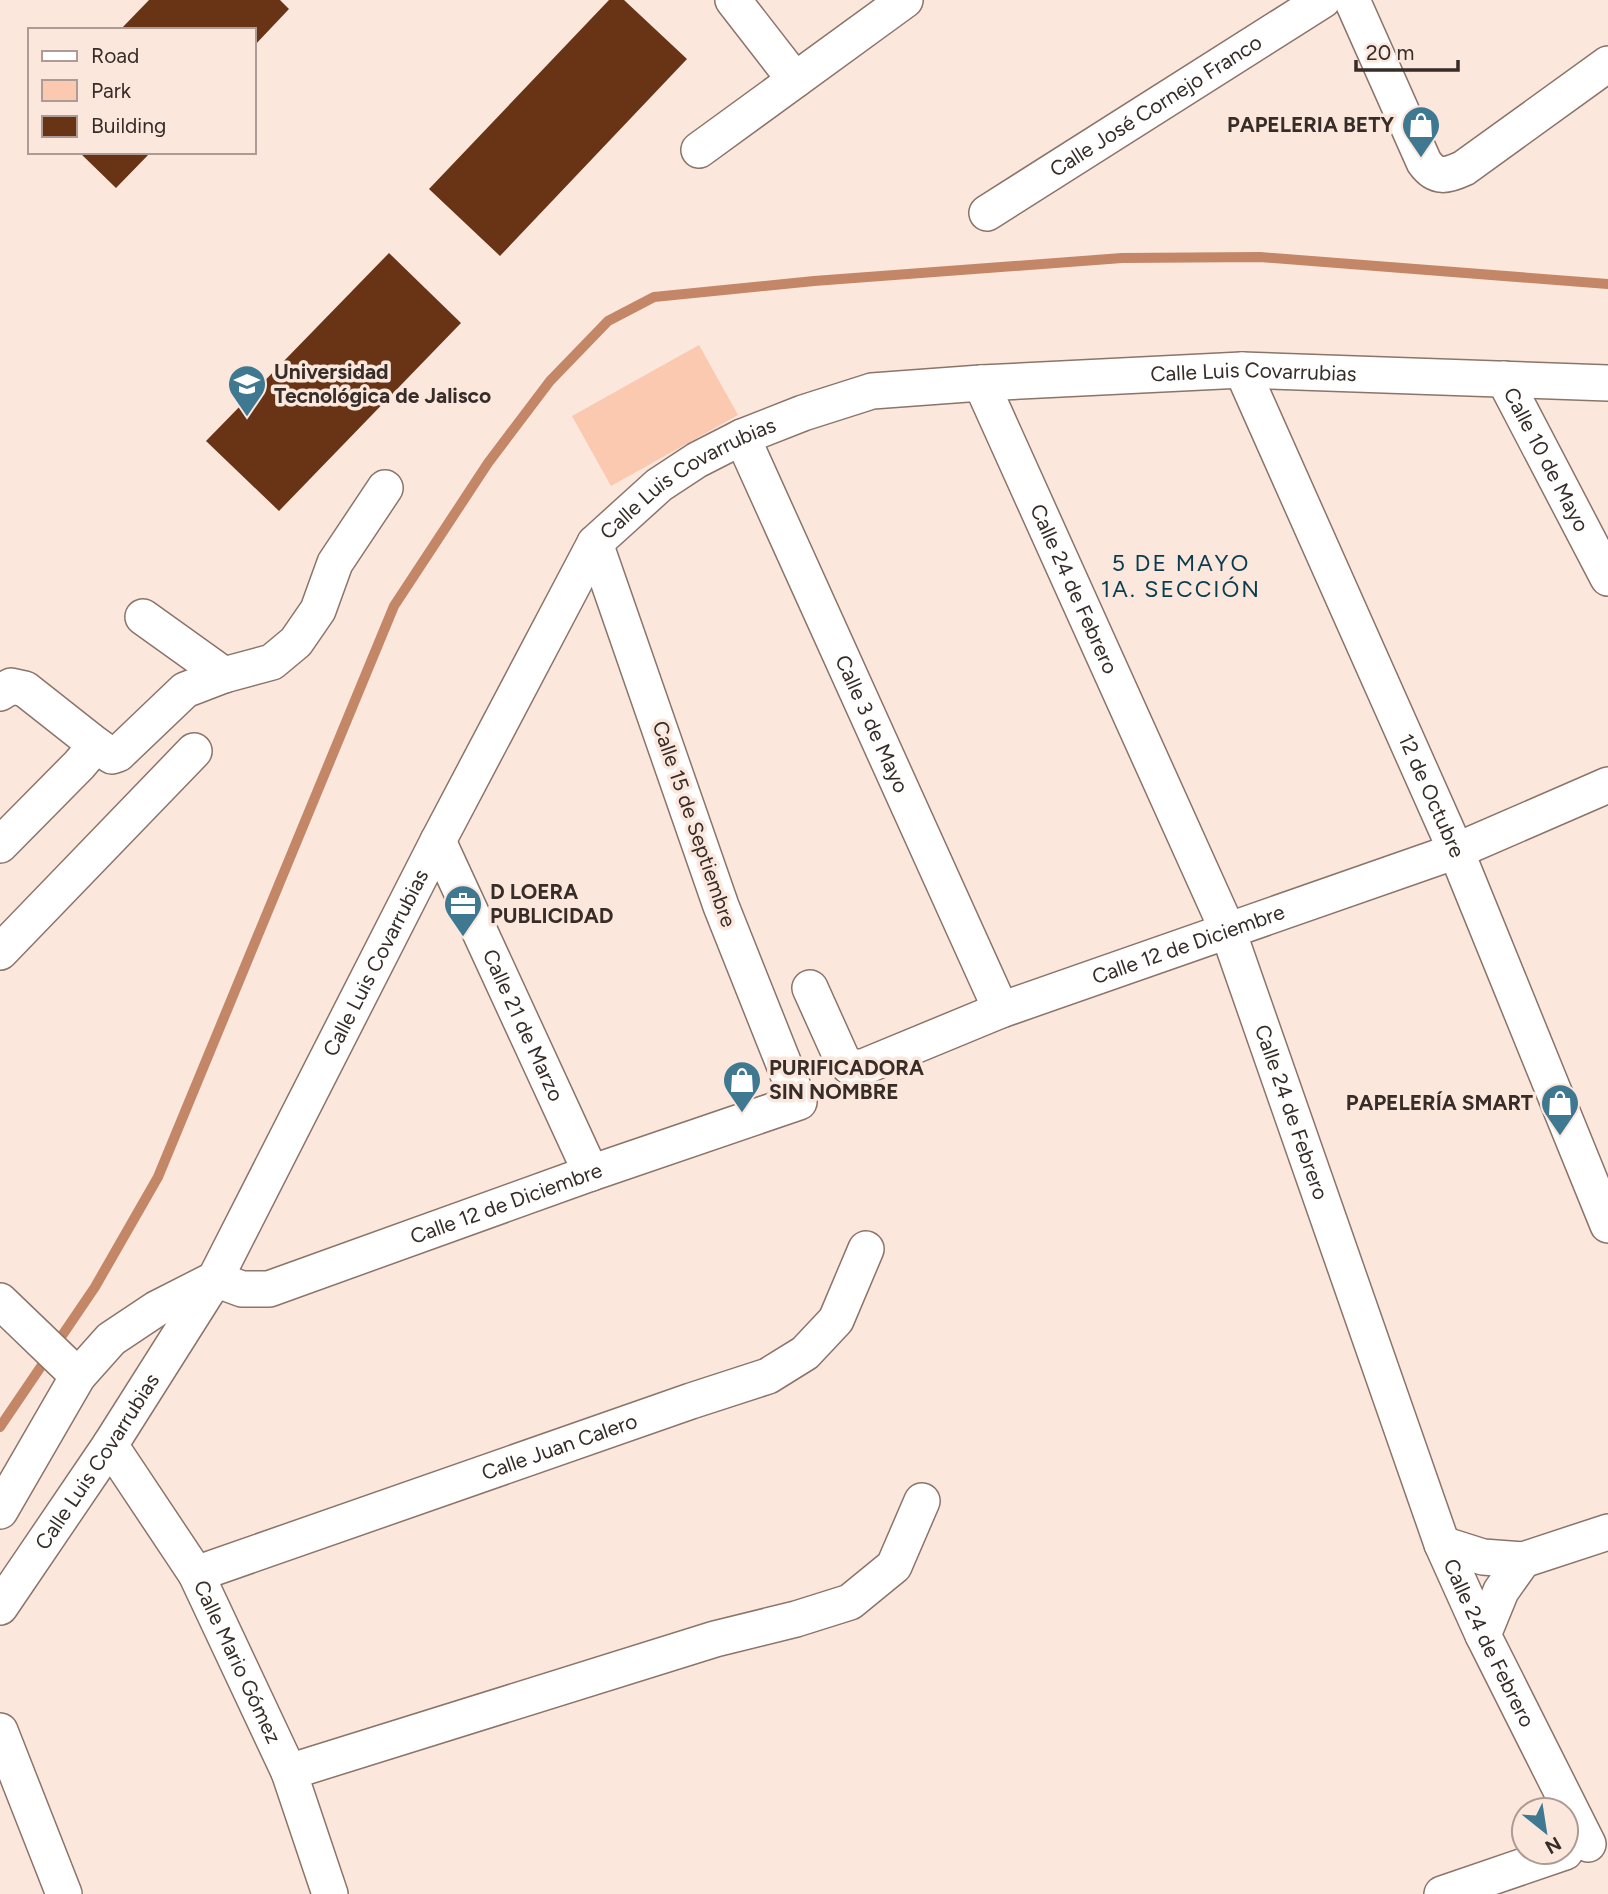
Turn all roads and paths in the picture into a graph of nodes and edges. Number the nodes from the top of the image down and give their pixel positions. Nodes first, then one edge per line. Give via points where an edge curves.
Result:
1 (733, 0) edge
2 (905, 0) edge
3 (1323, 0) edge
4 (1352, 0) edge
5 (1608, 64) edge
6 (795, 80) junction
7 (699, 150) dead end
8 (987, 213) dead end
9 (1242, 370) junction
10 (1504, 379) junction
11 (981, 383) junction
12 (1608, 383) edge
13 (741, 437) junction
14 (385, 488) dead end
15 (596, 544) junction
16 (1608, 578) edge
17 (143, 617) dead end
18 (224, 676) junction
19 (0, 693) edge
20 (96, 746) junction
21 (194, 751) dead end
22 (1608, 785) edge
23 (438, 841) junction
24 (0, 845) edge
25 (1456, 851) junction
26 (1228, 931) junction
27 (0, 952) edge
28 (810, 988) dead end
29 (1001, 1010) junction
30 (799, 1102) joint
31 (591, 1173) junction
32 (1608, 1225) edge
33 (866, 1249) dead end
34 (215, 1279) junction
35 (11, 1312) edge
36 (70, 1368) junction
37 (110, 1445) junction
38 (922, 1501) dead end
39 (0, 1511) edge
40 (1608, 1532) edge
41 (1442, 1544) junction
42 (1523, 1560) junction
43 (196, 1574) junction
44 (0, 1607) edge
45 (1483, 1635) junction
46 (0, 1732) edge
47 (289, 1772) junction
48 (1582, 1847) edge
49 (64, 1894) edge
50 (330, 1894) edge
51 (1442, 1894) edge

1 - 6 street
2 - 6 street
3 - 8 street, Calle José Cornejo Franco
4 - 5 street via 1424,162 1441,175 1464,168
6 - 7 street
9 - 10 street, Calle Luis Covarrubias
9 - 11 street, Calle Luis Covarrubias
9 - 25 street, 12 de Octubre
10 - 12 street, Calle Luis Covarrubias
10 - 16 street, Calle 10 de Mayo
11 - 13 street, Calle Luis Covarrubias via 872,391
11 - 26 street, Calle 24 de Febrero
13 - 15 street, Calle Luis Covarrubias via 659,485
13 - 29 street, Calle 3 de Mayo
14 - 18 street via 335,563 318,610 296,642 272,662
15 - 23 street, Calle Luis Covarrubias
15 - 30 street, Calle 15 de Septiembre via 721,906
17 - 18 street
18 - 20 street via 185,691 118,754 112,756
19 - 20 street via 12,686 25,690
20 - 24 street
21 - 27 street
22 - 25 street, Calle 12 de Diciembre
23 - 31 street, Calle 21 de Marzo
23 - 34 street, Calle Luis Covarrubias
25 - 26 street, Calle 12 de Diciembre
25 - 32 street, 12 de Octubre
26 - 29 street, Calle 12 de Diciembre
26 - 41 street, Calle 24 de Febrero
28 - 29 street, Calle 12 de Diciembre via 842,1059 850,1066 863,1067
30 - 31 street, Calle 12 de Diciembre
31 - 34 street, Calle 12 de Diciembre via 269,1289 242,1289
33 - 43 street, Calle Juan Calero via 836,1320 805,1353 768,1376
34 - 36 street via 156,1309
34 - 37 street, Calle Luis Covarrubias
35 - 36 street
36 - 39 street
37 - 43 street, Calle Mario Gómez
37 - 44 street, Calle Luis Covarrubias
38 - 47 street via 894,1566 850,1602 715,1639
40 - 42 street
41 - 42 street via 1483,1557
41 - 45 street, Calle 24 de Febrero
42 - 45 street via 1501,1591
43 - 47 street, Calle Mario Gómez
45 - 48 street, Calle 24 de Febrero
46 - 49 street
47 - 50 street, Calle Mario Gómez
48 - 51 street

